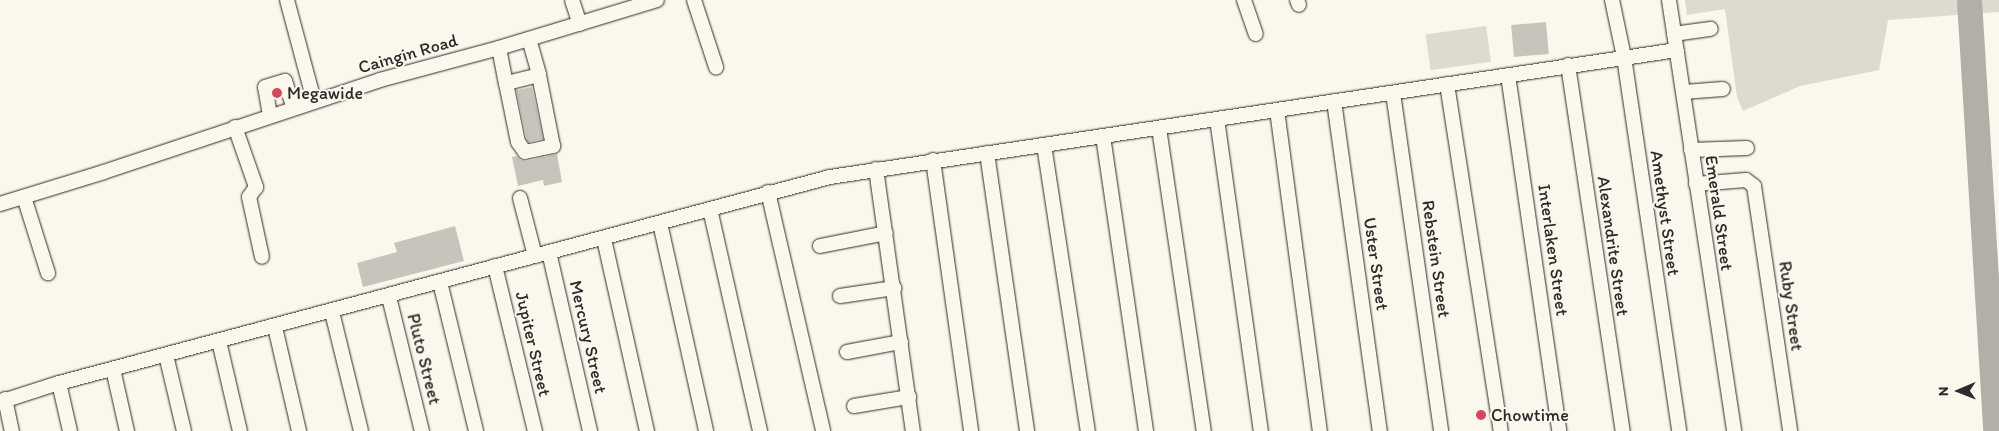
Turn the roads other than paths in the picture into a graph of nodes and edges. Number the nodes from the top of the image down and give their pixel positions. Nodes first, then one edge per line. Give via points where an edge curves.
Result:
1 (287, 0) edge
2 (572, 0) edge
3 (694, 0) edge
4 (1244, 0) edge
5 (1612, 0) edge
6 (1669, 0) edge
7 (647, 1) edge
8 (580, 24) junction
9 (1711, 28) dead end
10 (1256, 34) dead end
11 (1674, 34) junction
12 (528, 39) junction
13 (500, 48) junction
14 (1676, 50) junction
15 (1624, 57) junction
16 (1568, 65) junction
17 (716, 67) dead end
18 (539, 75) junction
19 (1508, 75) junction
20 (506, 83) junction
21 (1447, 84) junction
22 (1724, 89) dead end
23 (1683, 92) junction
24 (1393, 93) junction
25 (314, 101) junction
26 (1334, 101) junction
27 (294, 108) junction
28 (1277, 110) junction
29 (270, 116) junction
30 (1217, 119) junction
31 (235, 128) junction
32 (1159, 128) junction
33 (1103, 136) junction
34 (1044, 145) junction
35 (1747, 148) dead end
36 (1691, 150) junction
37 (987, 153) junction
38 (933, 160) junction
39 (876, 169) junction
40 (1696, 184) junction
41 (768, 192) junction
42 (24, 197) junction
43 (520, 198) dead end
44 (0, 204) edge
45 (710, 209) junction
46 (660, 223) junction
47 (886, 233) junction
48 (604, 239) junction
49 (820, 246) dead end
50 (549, 252) junction
51 (535, 256) junction
52 (262, 257) dead end
53 (495, 266) junction
54 (48, 273) dead end
55 (440, 282) junction
56 (894, 288) junction
57 (389, 296) junction
58 (840, 296) dead end
59 (332, 312) junction
60 (275, 327) junction
61 (219, 341) junction
62 (901, 342) junction
63 (847, 352) dead end
64 (166, 355) junction
65 (113, 369) junction
66 (59, 383) junction
67 (909, 397) junction
68 (2, 400) edge
69 (854, 406) dead end
70 (12, 431) edge
71 (70, 431) edge
72 (127, 431) edge
73 (184, 431) edge
74 (240, 431) edge
75 (300, 431) edge
76 (361, 431) edge
77 (422, 431) edge
78 (476, 431) edge
79 (535, 431) edge
80 (590, 431) edge
81 (647, 431) edge
82 (706, 431) edge
83 (760, 431) edge
84 (823, 431) edge
85 (913, 431) edge
86 (970, 431) edge
87 (1027, 431) edge
88 (1088, 431) edge
89 (1146, 431) edge
90 (1204, 431) edge
91 (1261, 431) edge
92 (1320, 431) edge
93 (1380, 431) edge
94 (1441, 431) edge
95 (1500, 431) edge
96 (1559, 431) edge
97 (1623, 431) edge
98 (1679, 431) edge
99 (1734, 431) edge
100 (1790, 431) edge

1 - 25 street
2 - 8 street
3 - 17 street
4 - 10 street
5 - 15 street, Amethyst Street
6 - 11 street, Emerald Street
7 - 8 street, Caingin Road
8 - 12 street, Caingin Road
9 - 11 street
11 - 14 street, Emerald Street
12 - 13 street, Caingin Road
12 - 18 street
13 - 20 street
13 - 25 street, Caingin Road
14 - 15 street
14 - 23 street, Emerald Street
15 - 16 street
15 - 98 street, Amethyst Street
16 - 19 street
16 - 97 street, Alexandrite Street
18 - 20 street
18 - 20 street via 553,146 525,152 518,142
19 - 21 street
19 - 96 street, Interlaken Street
21 - 24 street
21 - 95 street
22 - 23 street
23 - 36 street, Emerald Street
24 - 26 street
24 - 94 street, Rebstein Street
25 - 27 street, Caingin Road
26 - 28 street
26 - 93 street, Uster Street
27 - 29 street, Caingin Road
27 - 29 street via 285,81 265,87
28 - 30 street
28 - 92 street
29 - 31 street, Caingin Road
30 - 32 street
30 - 91 street
31 - 42 street, Caingin Road
31 - 52 street via 256,187 250,197
32 - 33 street
32 - 90 street
33 - 34 street
33 - 89 street
34 - 37 street
34 - 88 street
35 - 36 street
36 - 40 street, Emerald Street
37 - 38 street
37 - 87 street
38 - 39 street
38 - 86 street
39 - 41 street
39 - 47 street
40 - 99 street, Emerald Street
40 - 100 street, Ruby Street via 1746,180 1754,186
41 - 45 street
41 - 84 street
42 - 44 street, Caingin Road
42 - 54 street
43 - 51 street
45 - 46 street
45 - 83 street
46 - 48 street
46 - 82 street
47 - 49 street
47 - 56 street
48 - 50 street
48 - 81 street
50 - 51 street
50 - 80 street, Mercury Street
51 - 53 street
53 - 55 street
53 - 79 street, Jupiter Street
55 - 57 street
55 - 78 street
56 - 58 street
56 - 62 street
57 - 59 street
57 - 77 street, Pluto Street
59 - 60 street
59 - 76 street
60 - 61 street
60 - 75 street
61 - 64 street
61 - 74 street
62 - 63 street
62 - 67 street
64 - 65 street
64 - 73 street
65 - 66 street
65 - 72 street
66 - 68 street
66 - 71 street
67 - 69 street
67 - 85 street
68 - 70 street

